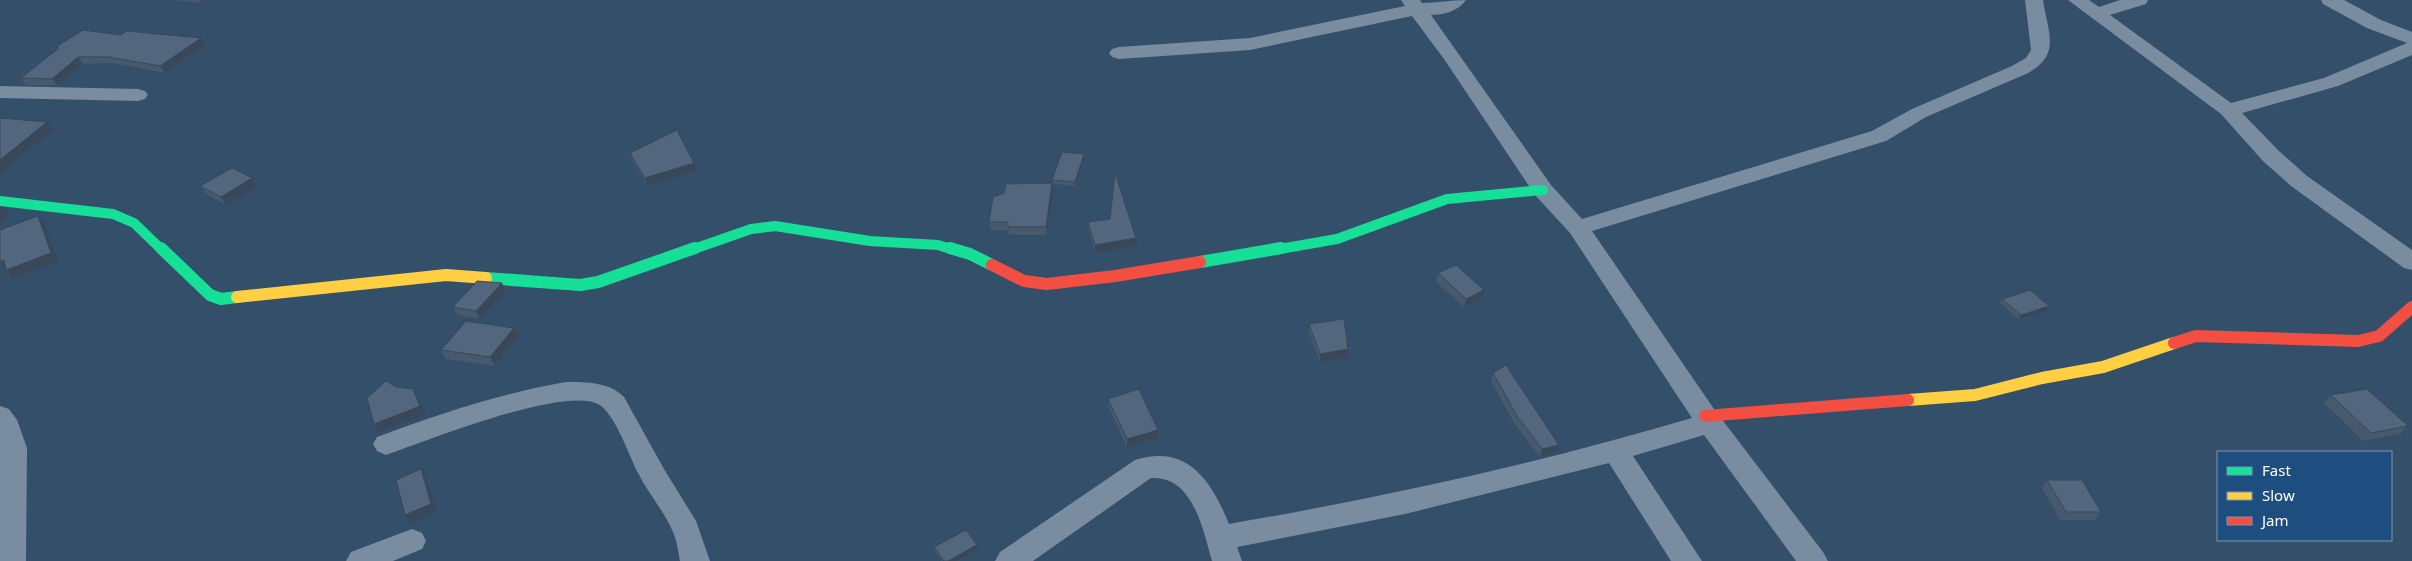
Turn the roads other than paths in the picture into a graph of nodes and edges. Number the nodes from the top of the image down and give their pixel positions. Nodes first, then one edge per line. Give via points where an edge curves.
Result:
1 (1457, 0) edge
2 (2034, 0) edge
3 (2077, 0) edge
4 (2139, 0) edge
5 (2330, 0) edge
6 (1413, 5) edge
7 (2096, 14) junction
8 (2412, 39) edge
9 (2412, 48) edge
10 (1119, 54) dead end
11 (0, 92) edge
12 (138, 95) dead end
13 (2228, 110) junction
14 (1543, 190) junction
15 (0, 201) edge
16 (1578, 228) junction
17 (2412, 262) edge
18 (2412, 307) edge
19 (0, 416) edge
20 (1708, 420) junction
21 (386, 444) dead end
22 (1616, 452) junction
23 (412, 541) dead end
24 (1224, 549) edge
25 (12, 561) edge
26 (361, 561) edge
27 (695, 561) edge
28 (1010, 561) edge
29 (1687, 561) edge
30 (1813, 561) edge

1 - 6 street via 1440,9
2 - 16 street via 2041,50 2034,62 2019,70 1919,113 1879,136
3 - 7 street
4 - 7 street
5 - 8 street via 2374,24
6 - 10 street via 1250,44
6 - 14 street via 1452,56
7 - 13 street
9 - 13 street via 2331,82
11 - 12 street
13 - 17 street via 2299,181
14 - 15 street via 1447,199 1337,239 1115,276 1047,284 1024,281 970,254 938,245 870,241 775,226 751,229 607,279 580,285 446,274 221,299 210,295 122,214 100,209
14 - 16 street
16 - 20 street
18 - 20 street via 2379,336 2358,341 2196,336 2103,367 1975,395
19 - 25 street via 8,427 14,448
20 - 22 street
20 - 30 street
21 - 27 street via 519,400 578,392 600,393 609,398 620,412 653,476 685,526
22 - 24 street
22 - 29 street
23 - 26 street
24 - 28 street via 1192,479 1168,466 1157,465 1145,468

